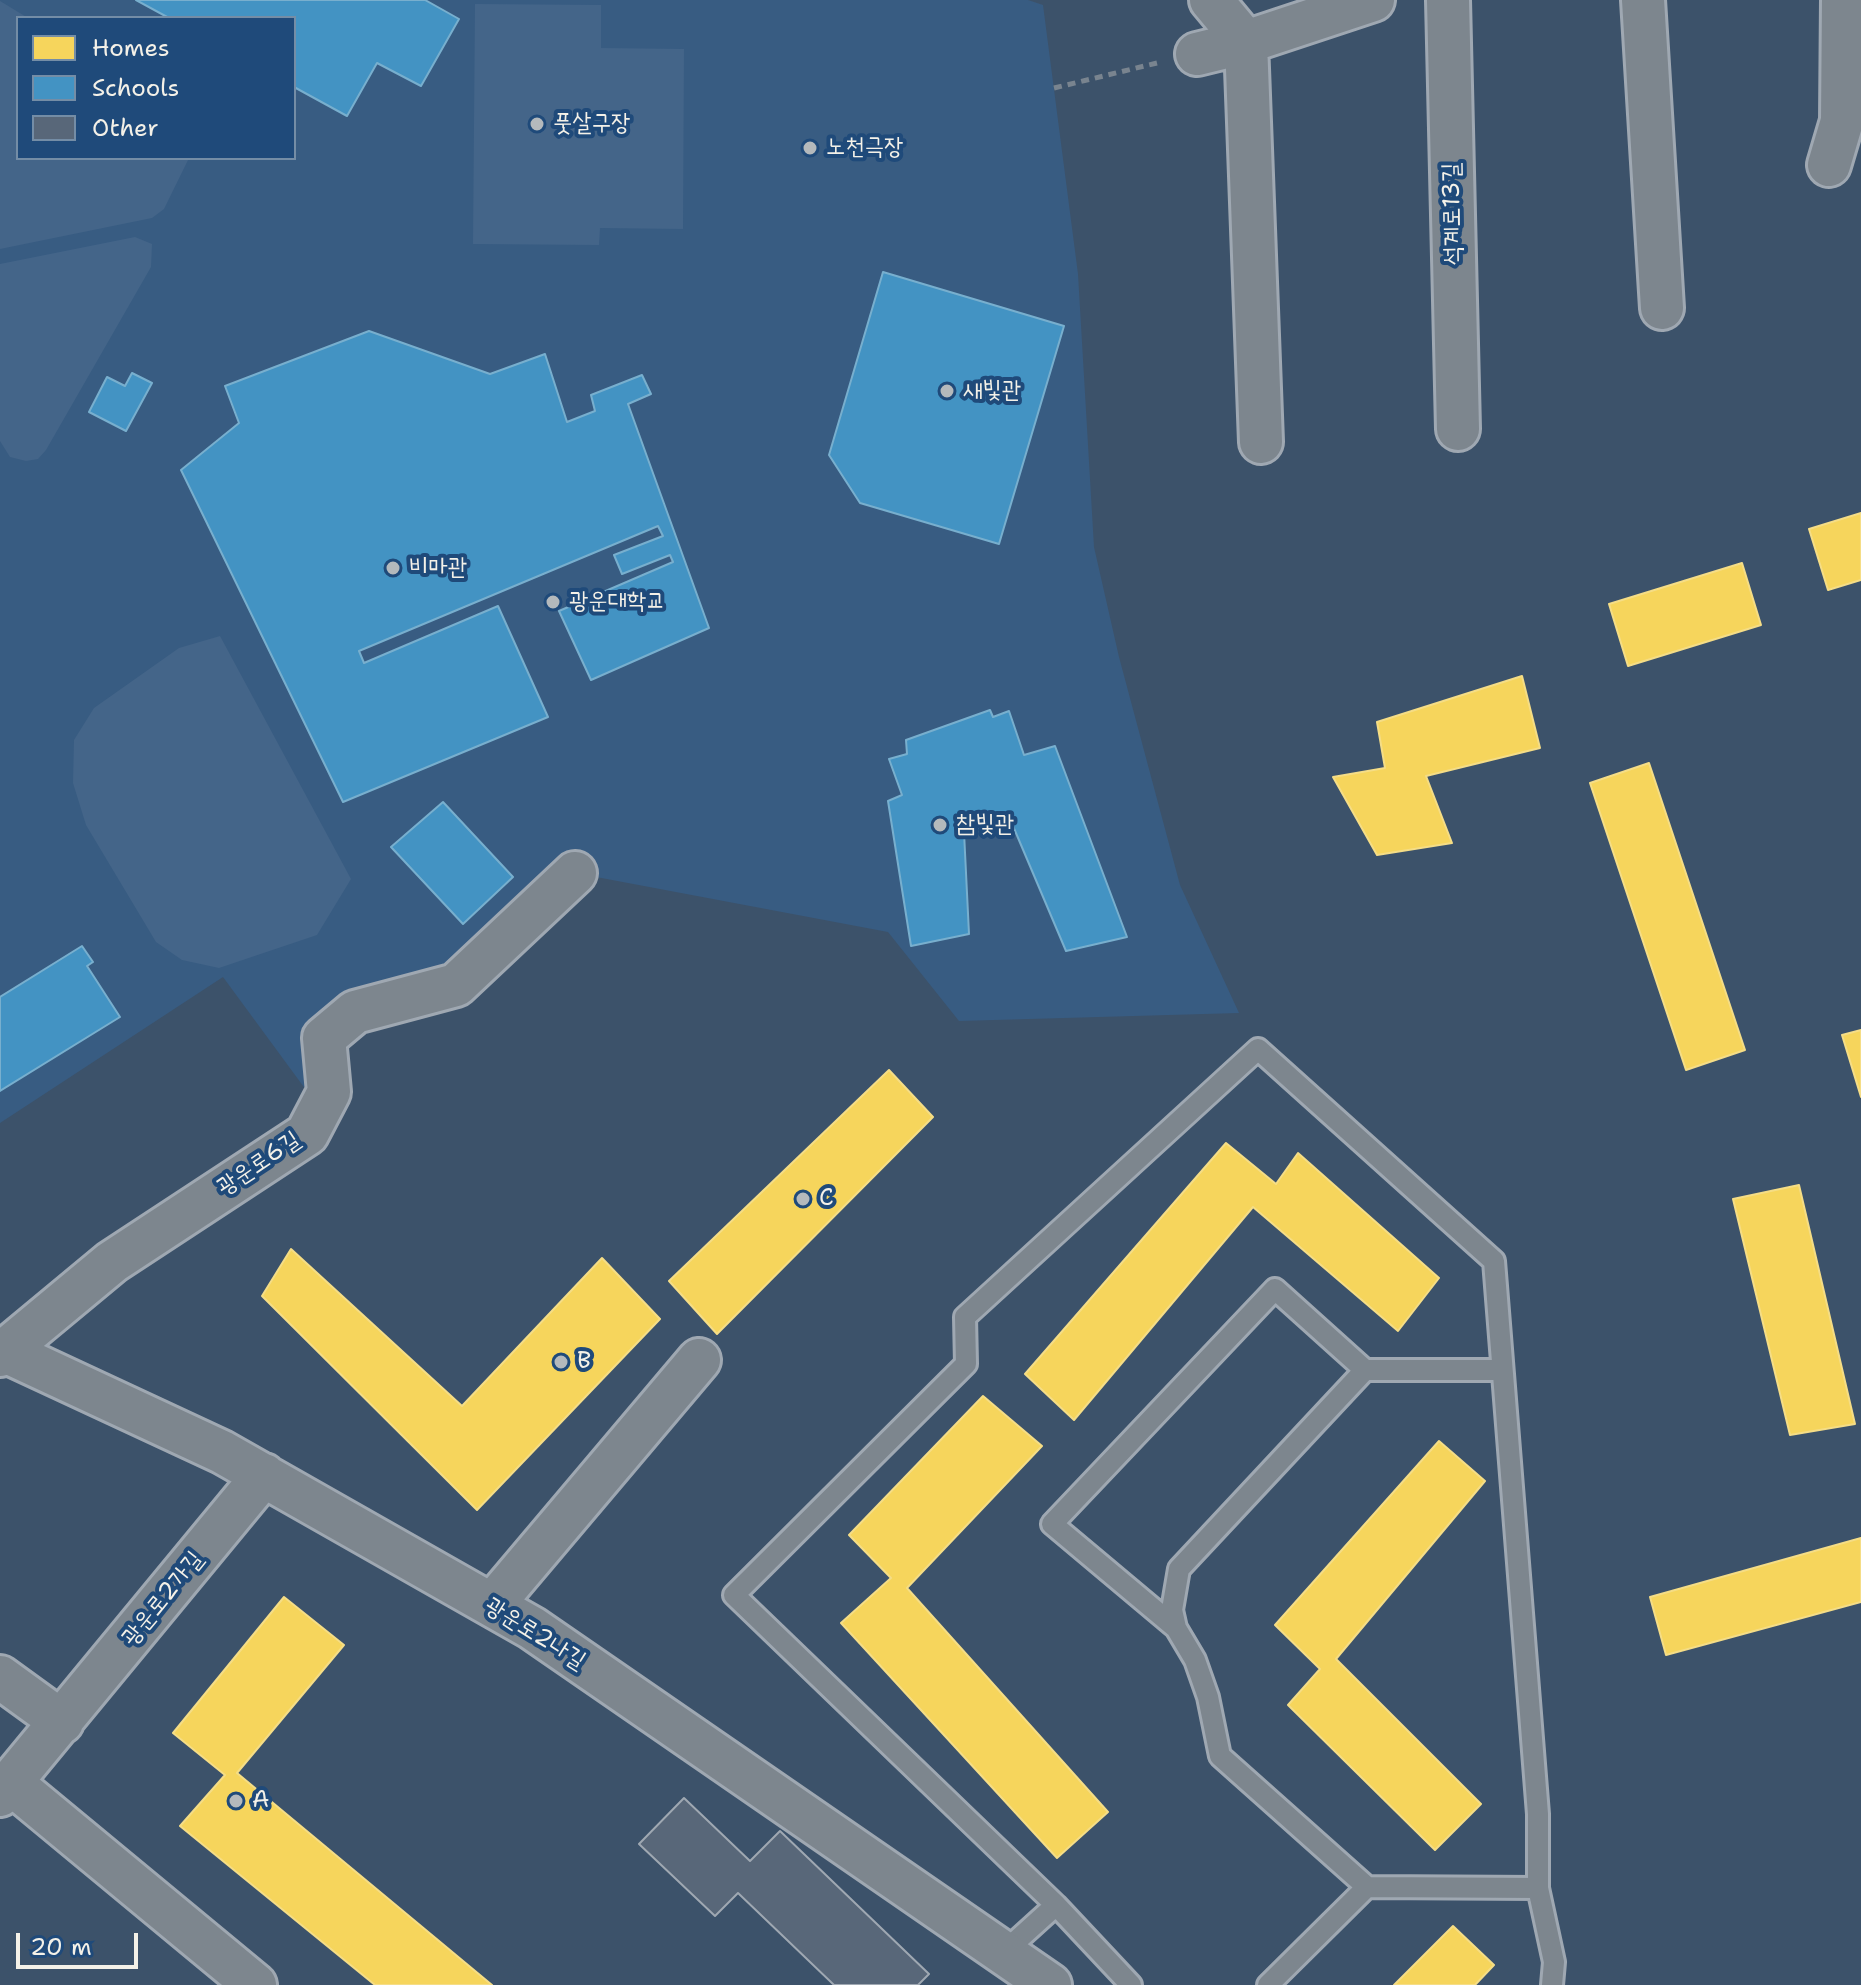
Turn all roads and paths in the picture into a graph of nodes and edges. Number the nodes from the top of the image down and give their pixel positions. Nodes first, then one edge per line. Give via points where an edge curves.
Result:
1 (1211, 0) edge
2 (1373, 0) edge
3 (1448, 0) edge
4 (1643, 0) edge
5 (1843, 0) edge
6 (1246, 42) junction
7 (1197, 54) joint
8 (1054, 88) dead end
9 (1829, 165) dead end
10 (1662, 308) dead end
11 (1458, 429) dead end
12 (1261, 442) dead end
13 (575, 873) dead end
14 (2, 1353) edge
15 (699, 1360) dead end
16 (1365, 1370) junction
17 (1502, 1370) junction
18 (264, 1475) junction
19 (492, 1605) junction
20 (1176, 1628) junction
21 (0, 1677) edge
22 (62, 1722) junction
23 (5, 1789) edge
24 (1367, 1887) junction
25 (1538, 1888) junction
26 (1056, 1905) junction
27 (995, 1969) edge
28 (255, 1985) edge
29 (1050, 1985) edge
30 (1131, 1985) edge
31 (1268, 1985) edge
32 (1552, 1985) edge

1 - 6 street
2 - 6 street
3 - 11 street, 석계로13길
4 - 10 street
5 - 9 street via 1842,121
6 - 7 street
6 - 12 street
7 - 8 path
13 - 14 street, 광운로6길 via 456,985 355,1012 324,1038 329,1092 307,1134 112,1262
14 - 18 street, 광운로2나길
15 - 19 street
16 - 17 lane
16 - 20 lane via 1179,1569 1172,1597
16 - 20 lane via 1275,1289 1052,1524
17 - 25 lane via 1538,1814
17 - 26 lane via 1494,1261 1258,1049 965,1317 966,1364 734,1595
18 - 19 street, 광운로2나길
18 - 22 street, 광운로2가길
19 - 27 street, 광운로2나길 via 532,1628
20 - 24 lane via 1208,1697 1220,1756
21 - 22 street
22 - 23 street, 광운로2가길
23 - 28 street, 광운로2가길
24 - 25 lane
24 - 31 lane
25 - 32 lane via 1554,1962
26 - 27 lane
26 - 30 lane
27 - 29 street, 광운로2나길

